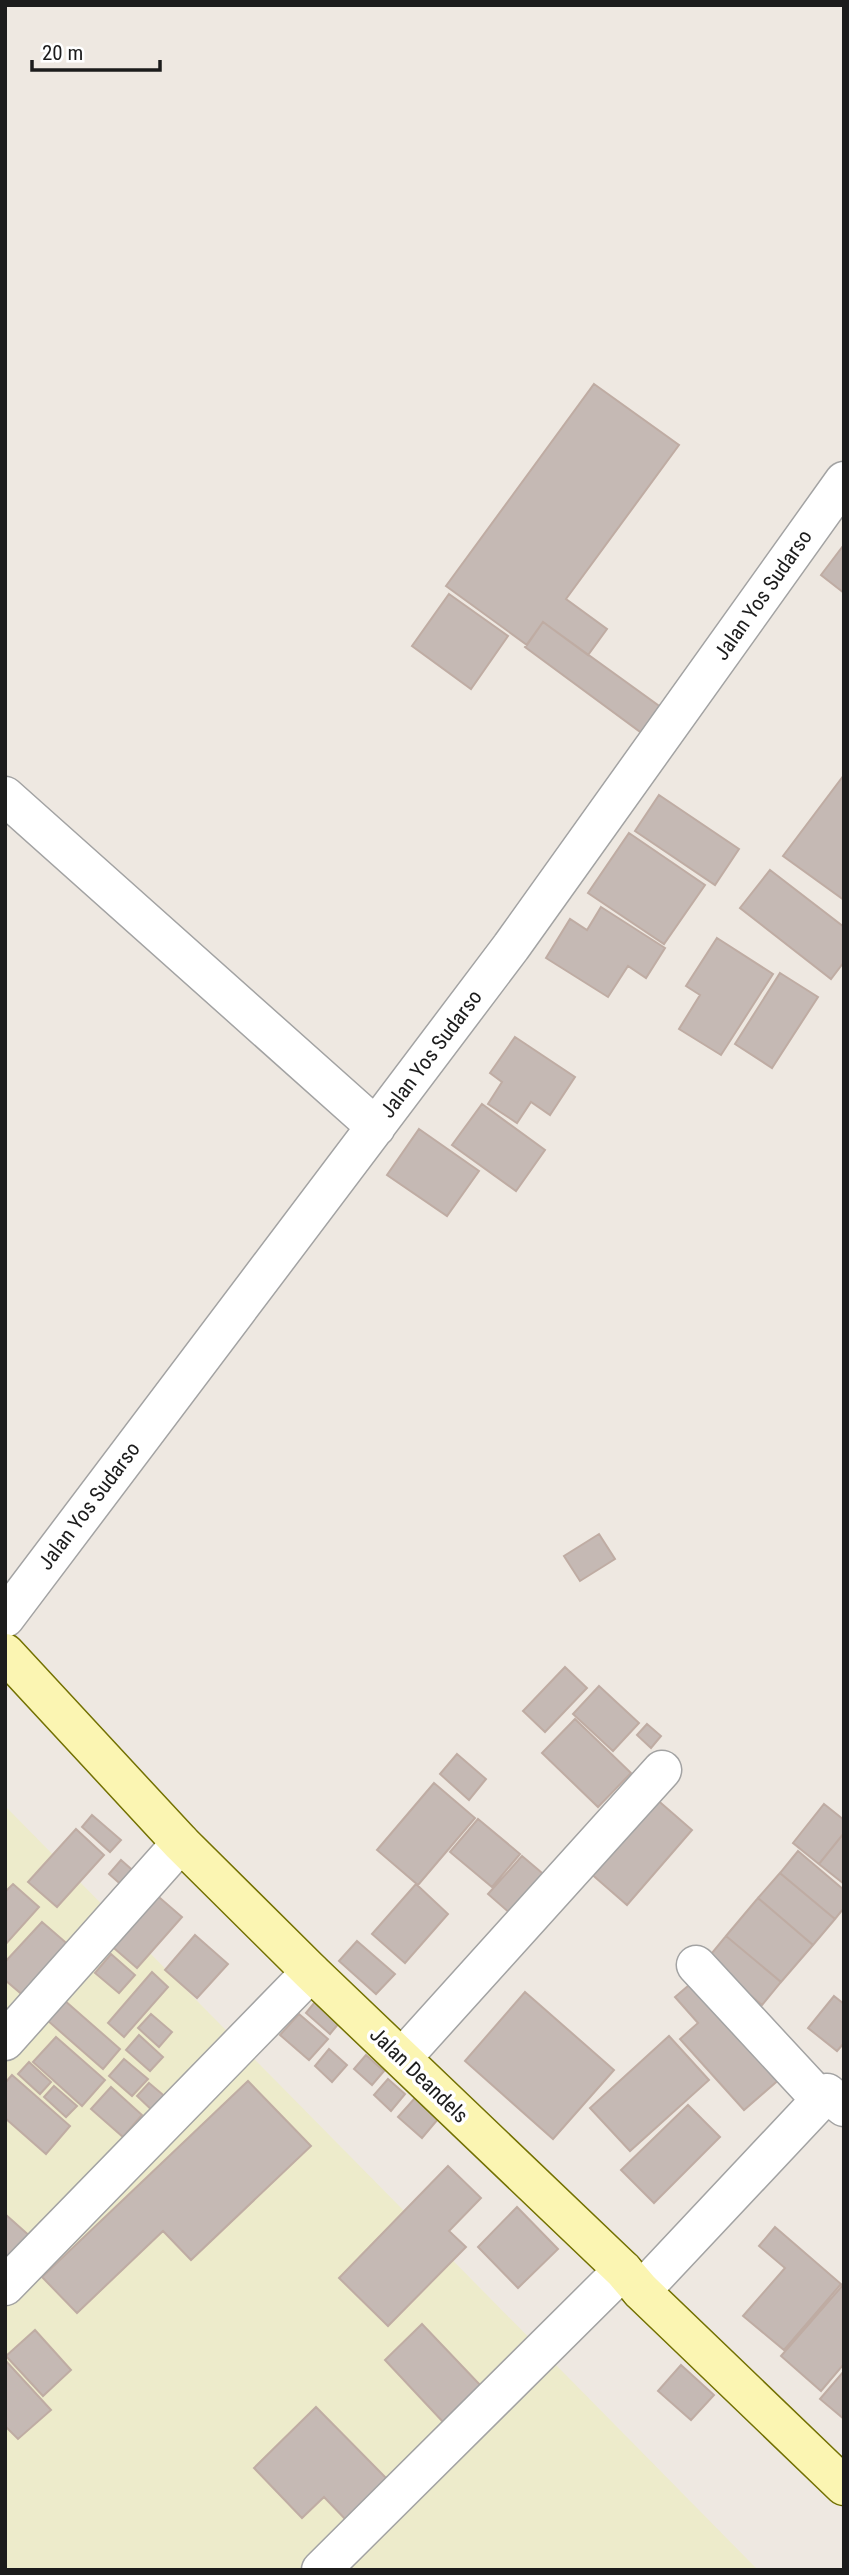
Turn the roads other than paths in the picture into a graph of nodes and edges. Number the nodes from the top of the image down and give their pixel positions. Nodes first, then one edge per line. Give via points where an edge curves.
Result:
1 (844, 481) edge
2 (5, 796) edge
3 (376, 1127) junction
4 (5, 1618) edge
5 (5, 1653) edge
6 (662, 1770) dead end
7 (181, 1843) junction
8 (696, 1965) dead end
9 (311, 1972) junction
10 (5, 2041) edge
11 (402, 2058) junction
12 (834, 2094) edge
13 (632, 2281) junction
14 (5, 2286) edge
15 (844, 2486) edge
16 (321, 2570) edge

1 - 3 street, Jalan Yos Sudarso via 511,947
2 - 3 street
3 - 4 street, Jalan Yos Sudarso
5 - 7 street, Jalan Deandels
6 - 11 street
7 - 9 street, Jalan Deandels
7 - 10 street
8 - 12 street
9 - 11 street, Jalan Deandels
9 - 14 street
11 - 13 street, Jalan Deandels
12 - 13 street
13 - 15 street, Jalan Deandels
13 - 16 street

